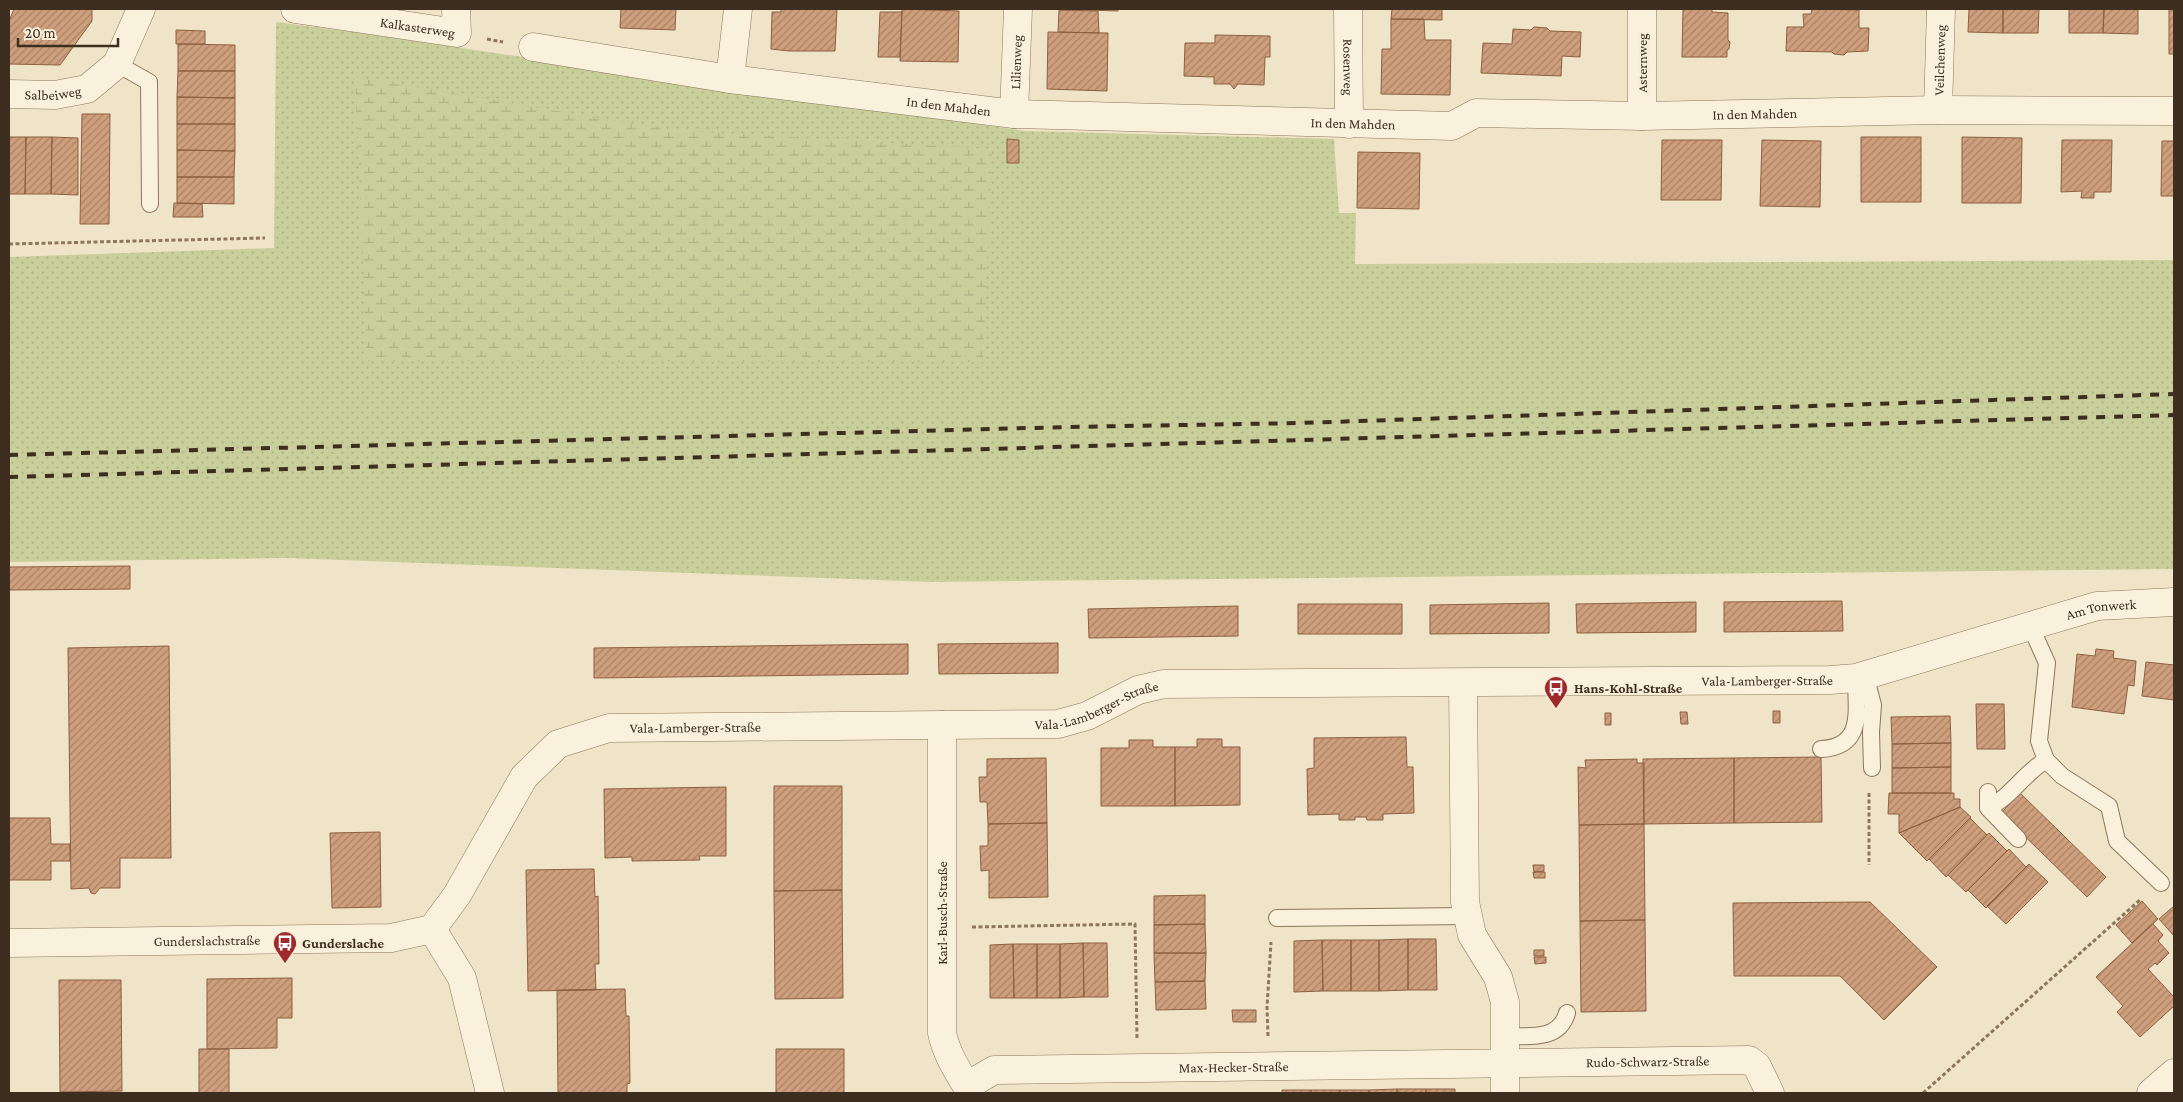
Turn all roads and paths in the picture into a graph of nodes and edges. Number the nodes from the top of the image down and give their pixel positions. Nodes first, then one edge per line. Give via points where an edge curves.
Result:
1 (141, 9) edge
2 (295, 9) edge
3 (738, 9) edge
4 (1018, 9) edge
5 (1348, 9) edge
6 (1642, 9) edge
7 (1941, 9) edge
8 (456, 21) edge
9 (533, 47) joint
10 (116, 64) junction
11 (730, 79) junction
12 (9, 94) edge
13 (1938, 110) junction
14 (2174, 111) edge
15 (1014, 114) junction
16 (1642, 116) junction
17 (1349, 124) junction
18 (150, 204) dead end
19 (265, 238) dead end
20 (9, 244) edge
21 (2174, 602) edge
22 (2030, 625) junction
23 (1860, 676) junction
24 (1463, 683) junction
25 (942, 725) junction
26 (1821, 749) dead end
27 (2046, 760) junction
28 (1872, 765) joint
29 (2018, 839) dead end
30 (1869, 865) dead end
31 (2160, 882) joint
32 (1468, 916) junction
33 (1277, 918) joint
34 (941, 927) junction
35 (432, 929) junction
36 (9, 942) edge
37 (1568, 1013) dead end
38 (1505, 1036) junction
39 (1505, 1064) junction
40 (1268, 1066) junction
41 (1137, 1068) junction
42 (2174, 1073) edge
43 (969, 1090) edge
44 (490, 1093) edge
45 (1505, 1093) edge
46 (1770, 1093) edge
47 (1923, 1093) edge
48 (2151, 1093) edge

1 - 10 street, Salbeiweg
2 - 8 street, Kalkasterweg
3 - 11 street
4 - 15 street, Lilienweg
5 - 17 street, Rosenweg
6 - 16 street, Asternweg
7 - 13 street, Veilchenweg
8 - 9 path
9 - 11 street, In den Mahden
10 - 12 street, Salbeiweg via 87,89 54,95
10 - 18 lane via 148,82
11 - 15 street, In den Mahden
13 - 14 street, In den Mahden
13 - 16 street, In den Mahden
15 - 17 street, In den Mahden
16 - 17 street, In den Mahden via 1476,113 1452,126
19 - 20 path
21 - 22 street, Am Tonwerk via 2097,606
22 - 23 street, Vala-Lamberger-Straße
22 - 27 lane via 2047,663 2039,741
23 - 24 street, Vala-Lamberger-Straße via 1830,680
23 - 26 lane via 1854,733 1844,743
23 - 28 lane via 1873,705
24 - 25 street, Vala-Lamberger-Straße via 1164,684 1138,690 1087,716 1058,724
24 - 32 street via 1465,902
25 - 34 street, Karl-Busch-Straße
25 - 35 street, Vala-Lamberger-Straße via 609,728 558,744 524,777 457,895
27 - 29 lane via 2032,769 2000,802 1988,800
27 - 31 lane via 2062,776 2109,806 2117,841
28 - 30 path via 1869,768
31 - 47 path
32 - 33 lane
32 - 38 street via 1472,935 1498,977 1505,1002
33 - 40 path via 1272,932 1267,1008
34 - 41 path via 1135,924
34 - 43 street, Karl-Busch-Straße via 942,1033 945,1046
35 - 36 street, Gunderslachstraße via 391,938
35 - 44 street via 462,978
37 - 38 lane via 1565,1022 1545,1036
38 - 39 street
39 - 40 street, Max-Hecker-Straße
39 - 45 street
39 - 46 street, Rudo-Schwarz-Straße via 1749,1060 1758,1066
40 - 41 street, Max-Hecker-Straße
41 - 43 street, Max-Hecker-Straße via 994,1070
42 - 48 street

